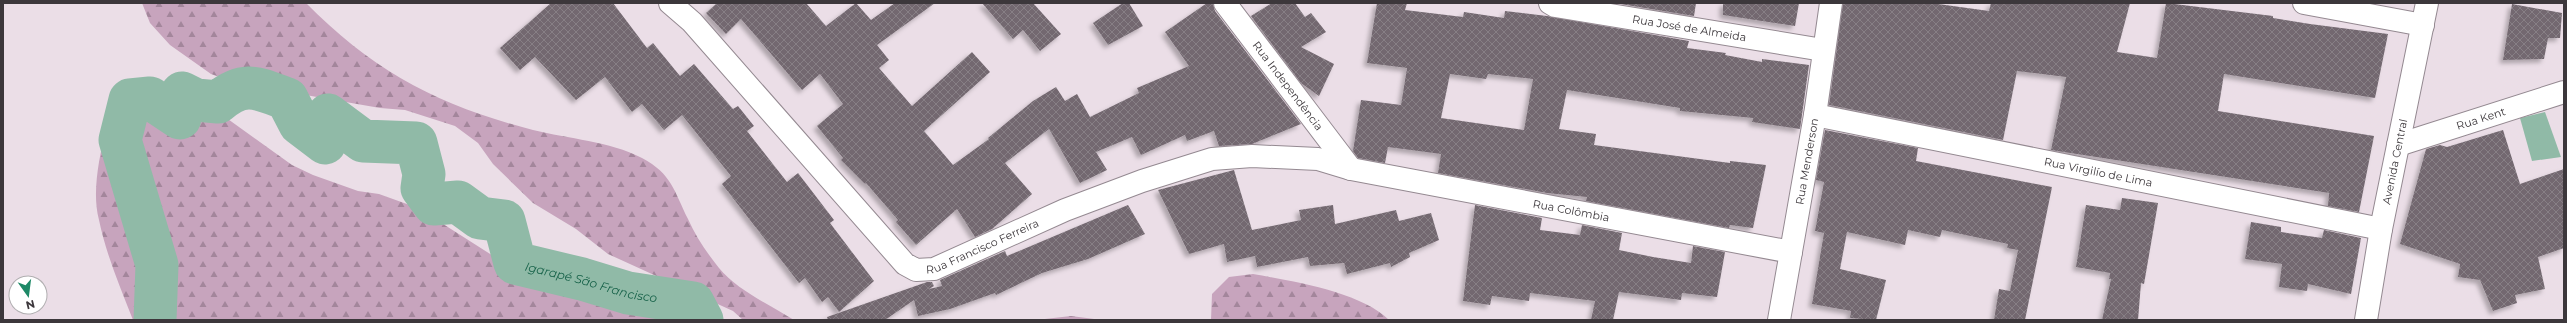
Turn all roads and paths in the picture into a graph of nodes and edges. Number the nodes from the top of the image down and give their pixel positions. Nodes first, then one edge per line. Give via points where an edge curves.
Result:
1 (670, 3) edge
2 (1225, 3) edge
3 (1831, 3) edge
4 (2304, 3) edge
5 (2427, 3) edge
6 (1552, 4) edge
7 (2423, 25) junction
8 (1824, 50) junction
9 (2564, 92) edge
10 (1815, 115) junction
11 (2398, 145) junction
12 (1351, 169) junction
13 (2381, 229) junction
14 (1791, 252) junction
15 (1779, 320) edge
16 (2366, 320) edge

1 - 12 street, Rua Francisco Ferreira via 692,22 905,264 916,270 934,269 1065,210 1142,181 1212,159 1252,156 1318,159
2 - 12 street, Rua Independência
3 - 8 street, Rua Menderson
4 - 7 street
5 - 7 street, Avenida Central
6 - 8 street, Rua José de Almeida
7 - 11 street, Avenida Central
8 - 10 street, Rua Menderson
9 - 11 street, Rua Kent
10 - 13 street, Rua Virgilío de Lima
10 - 14 street, Rua Menderson
11 - 13 street, Avenida Central
12 - 14 street, Rua Colômbia
13 - 16 street, Avenida Central
14 - 15 street, Rua Menderson

